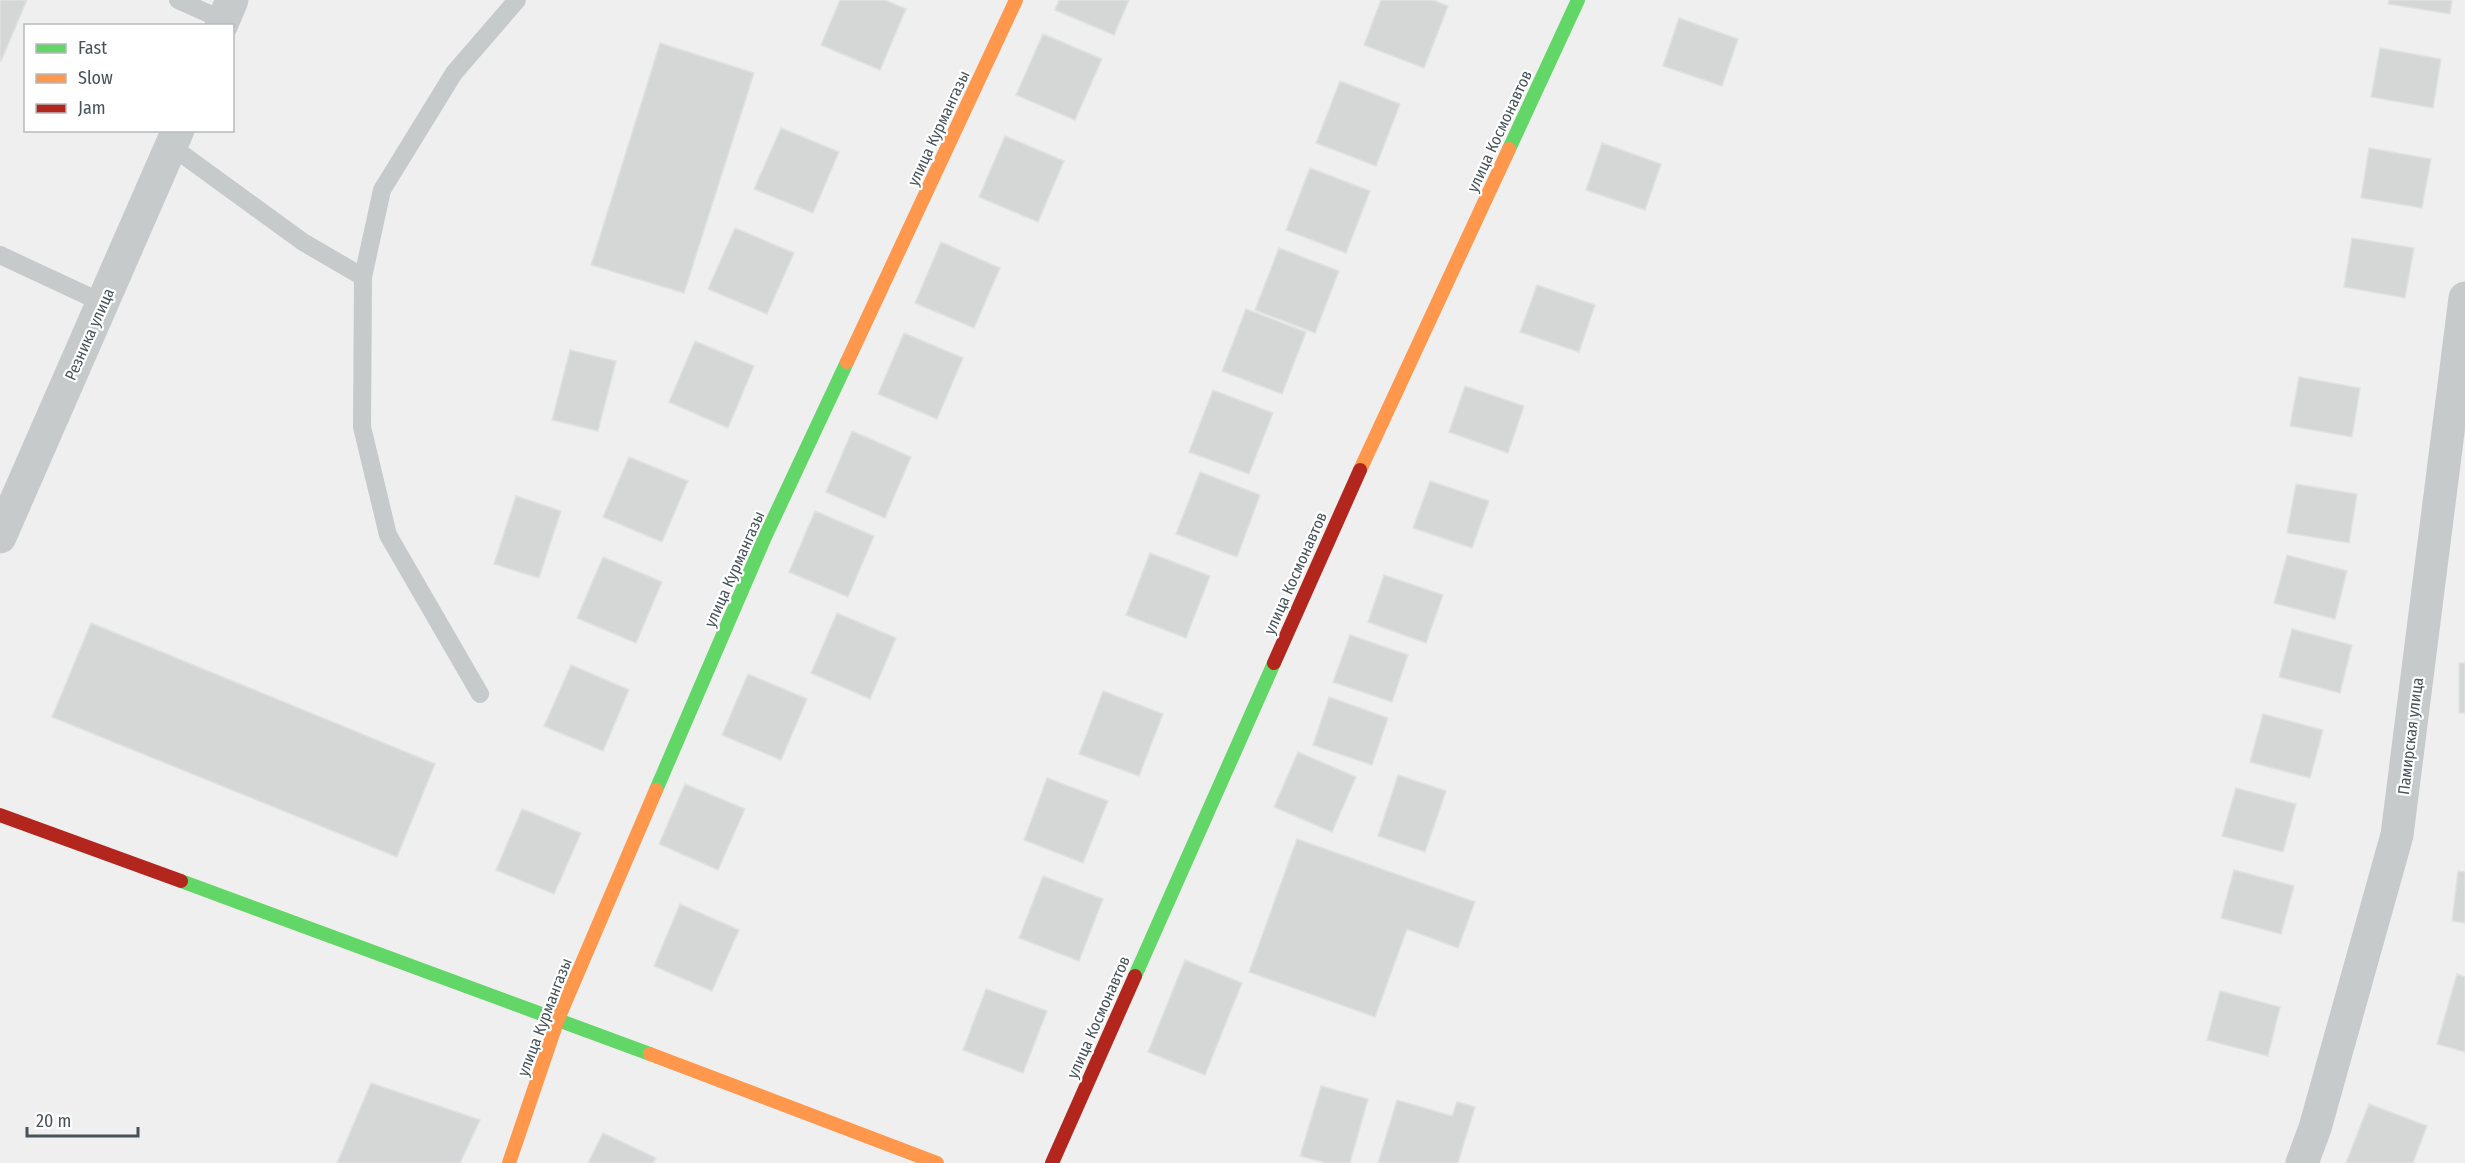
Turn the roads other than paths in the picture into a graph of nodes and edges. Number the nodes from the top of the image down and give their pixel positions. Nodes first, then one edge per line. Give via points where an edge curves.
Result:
1 (178, 0) edge
2 (517, 0) edge
3 (1016, 0) edge
4 (1578, 0) edge
5 (225, 15) edge
6 (175, 138) edge
7 (0, 255) edge
8 (363, 277) junction
9 (2465, 298) edge
10 (103, 303) junction
11 (0, 537) edge
12 (480, 694) dead end
13 (0, 815) edge
14 (558, 1018) junction
15 (509, 1163) edge
16 (937, 1163) edge
17 (1052, 1163) edge
18 (2302, 1163) edge

1 - 5 lane
2 - 8 lane via 454,73 382,190
3 - 14 street, улица Курмангазы via 765,537
4 - 17 street, улица Космонавтов via 1338,518
6 - 8 lane via 303,242
6 - 10 street, Резника улица
7 - 10 lane
8 - 12 lane via 362,426 388,536
9 - 18 street, Памирская улица via 2397,835
10 - 11 street, Резника улица
13 - 14 street
14 - 15 street, улица Курмангазы
14 - 16 street

